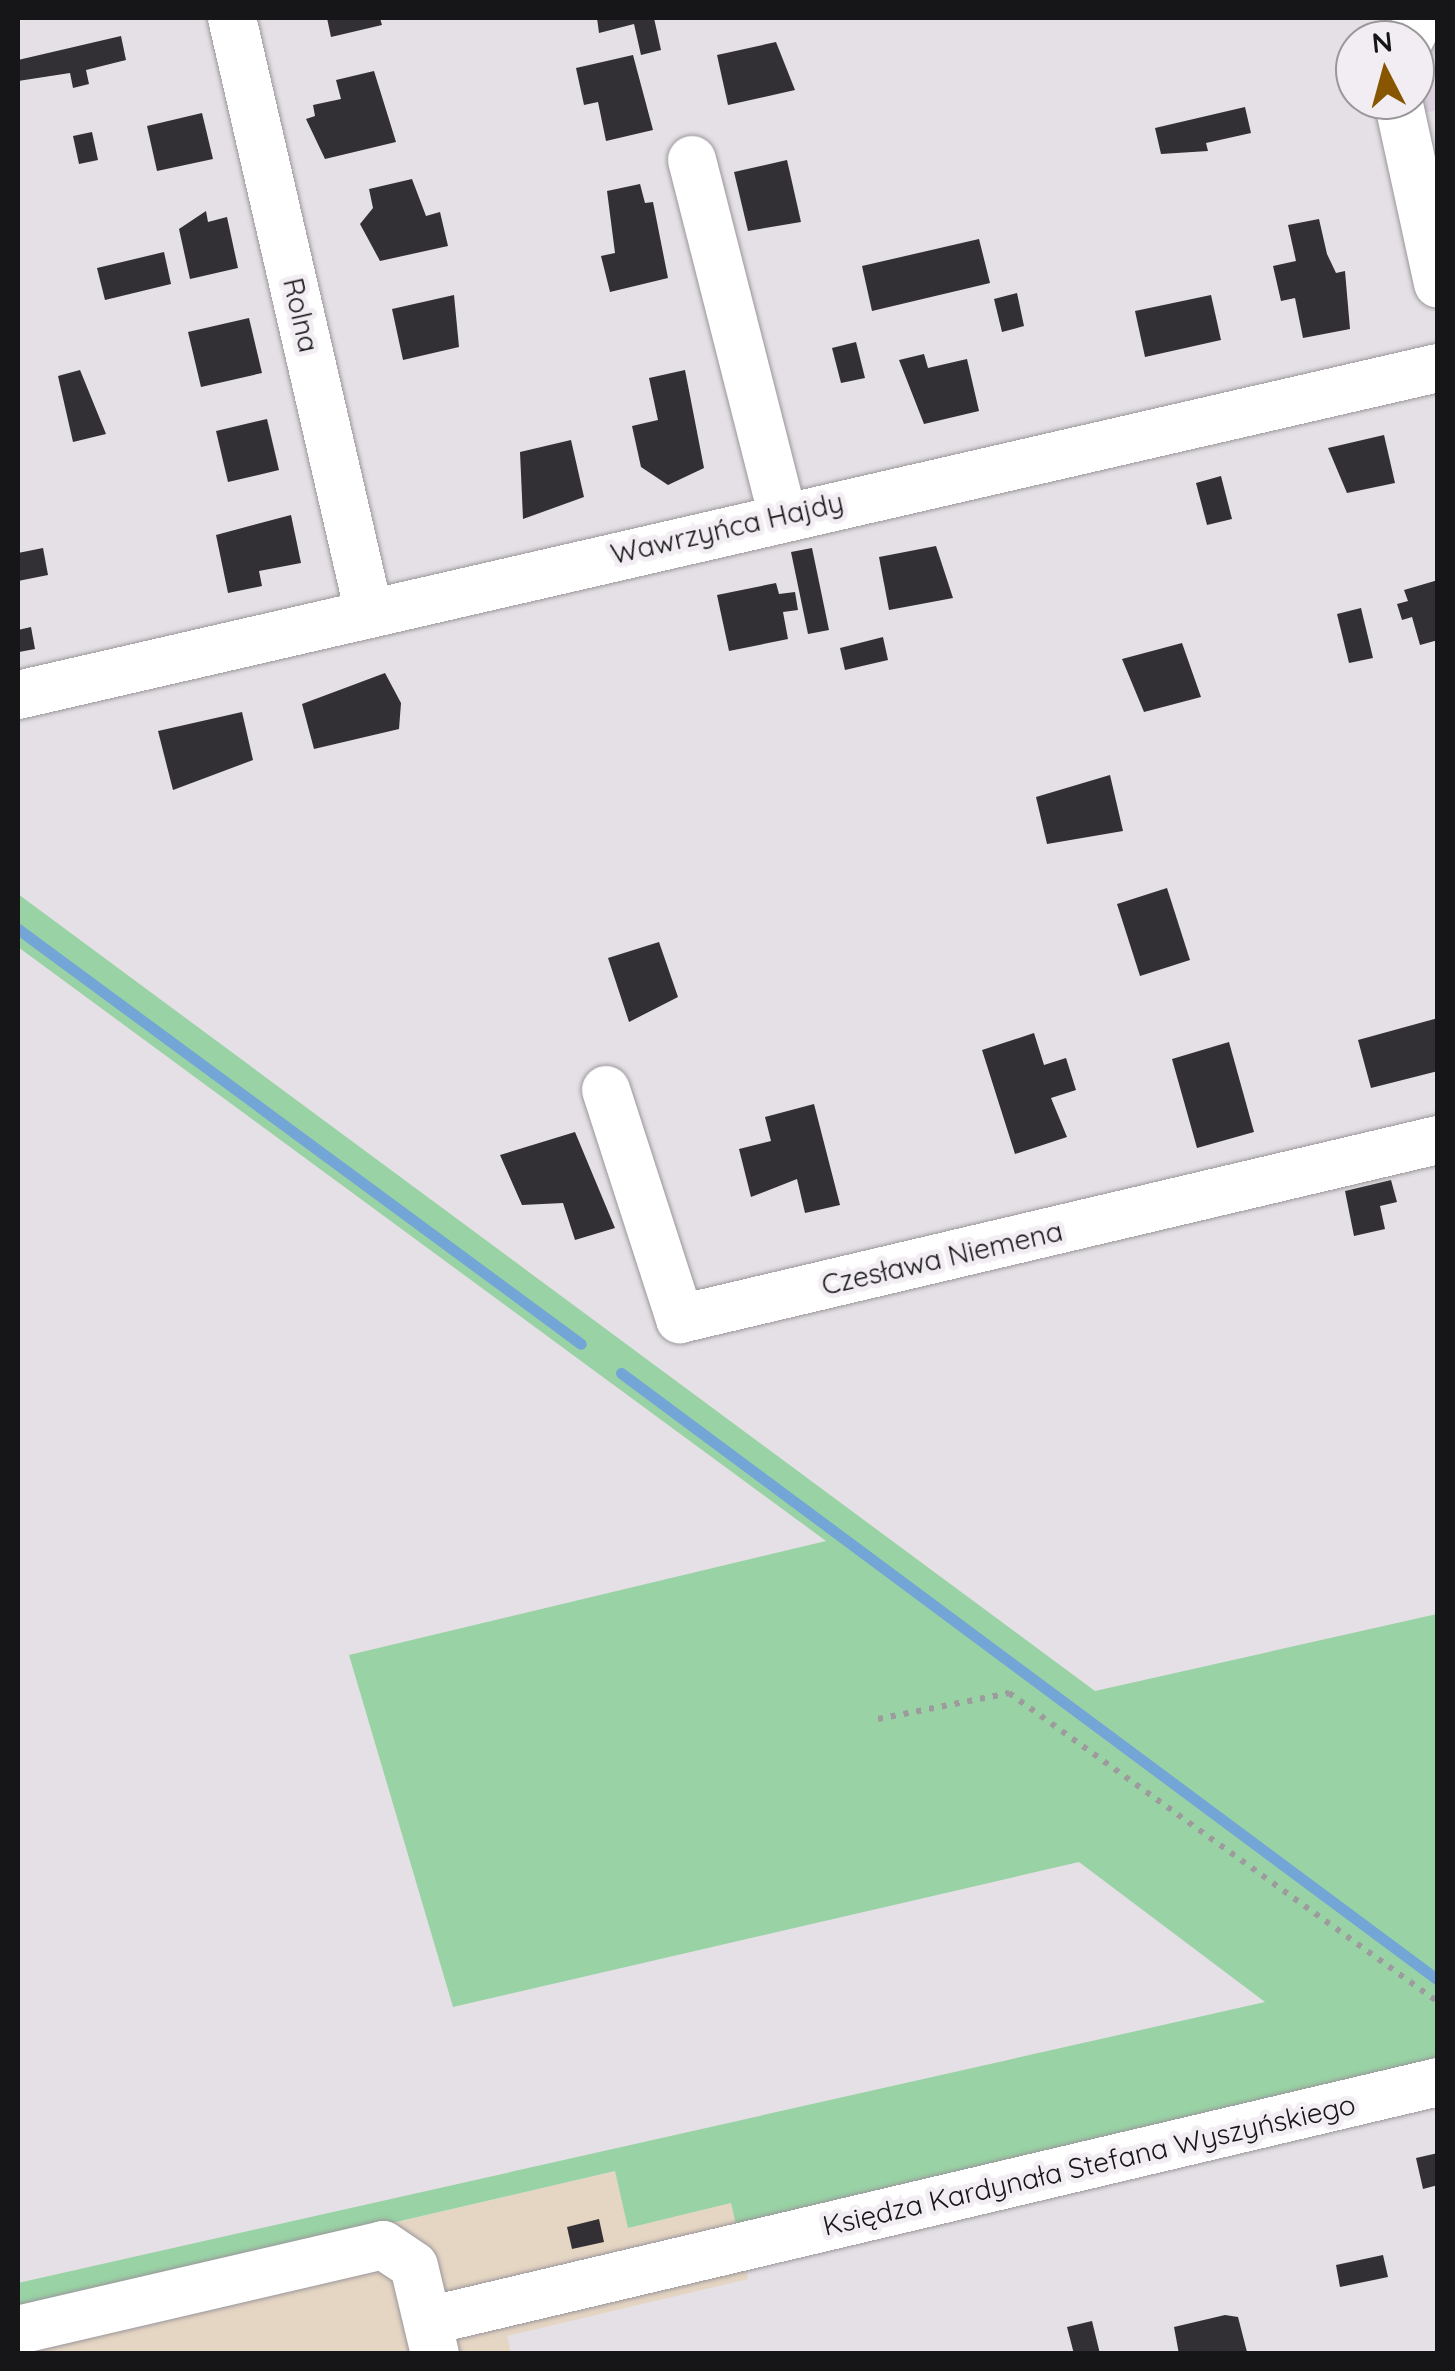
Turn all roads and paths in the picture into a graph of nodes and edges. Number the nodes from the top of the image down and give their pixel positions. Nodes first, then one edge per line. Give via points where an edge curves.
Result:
1 (232, 18) edge
2 (1402, 120) edge
3 (692, 160) dead end
4 (1438, 284) edge
5 (1438, 368) edge
6 (782, 514) junction
7 (369, 613) junction
8 (18, 695) edge
9 (606, 1090) dead end
10 (1438, 1140) edge
11 (878, 1719) dead end
12 (1438, 2002) edge
13 (1438, 2082) edge
14 (18, 2330) edge
15 (431, 2337) edge

1 - 7 street, Rolna
2 - 4 street
3 - 6 street
5 - 6 street, Wawrzyńca Hajdy
6 - 7 street, Wawrzyńca Hajdy
7 - 8 street, Wawrzyńca Hajdy
9 - 10 street, Czesława Niemena via 680,1319
11 - 12 path via 1009,1693
13 - 15 street, Księdza Kardynała Stefana Wyszyńskiego via 741,2248
14 - 15 street via 383,2245 409,2258

